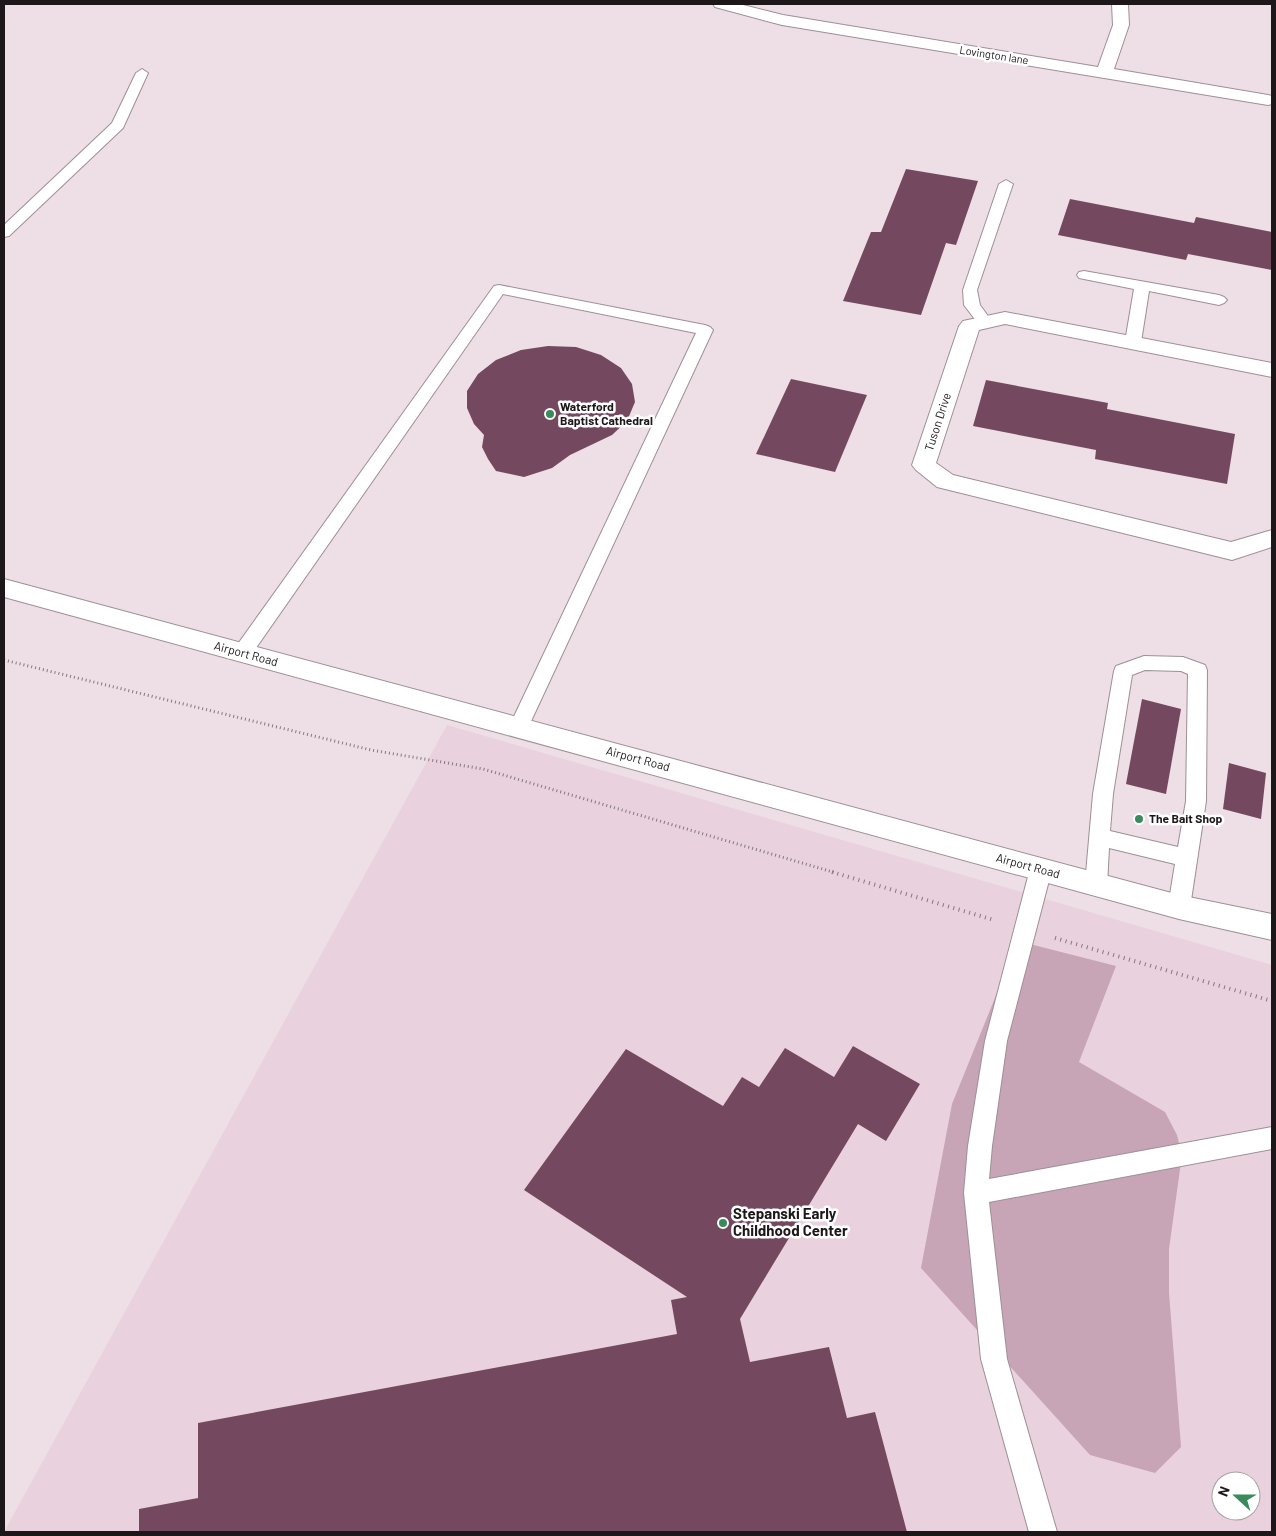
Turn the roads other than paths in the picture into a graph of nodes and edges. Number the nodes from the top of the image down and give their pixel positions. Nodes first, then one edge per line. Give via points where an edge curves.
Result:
1 (721, 4) edge
2 (1120, 4) edge
3 (142, 73) dead end
4 (1104, 73) junction
5 (1268, 100) dead end
6 (1006, 184) dead end
7 (4, 233) edge
8 (1084, 275) dead end
9 (1142, 286) junction
10 (1219, 300) dead end
11 (984, 323) junction
12 (1133, 342) junction
13 (1272, 370) edge
14 (1272, 538) edge
15 (4, 588) edge
16 (242, 653) junction
17 (519, 727) junction
18 (1100, 837) junction
19 (1186, 858) junction
20 (1041, 869) junction
21 (1096, 884) junction
22 (1179, 907) junction
23 (1272, 927) edge
24 (1272, 1138) edge
25 (976, 1194) junction
26 (1043, 1532) edge

1 - 4 street, Lovington lane via 782,20
2 - 4 street via 1121,25
3 - 7 lane via 118,125
4 - 5 street, Lovington lane
6 - 11 lane via 970,290 972,305
8 - 9 lane
9 - 10 lane
9 - 12 lane
11 - 12 street, Tuson Drive via 1005,318
11 - 14 street, Tuson Drive via 970,326 924,465 945,481 1232,551
12 - 13 street, Tuson Drive
15 - 16 street, Airport Road
16 - 17 street, Airport Road
16 - 17 lane via 499,289 705,330
17 - 20 street, Airport Road
18 - 19 lane
18 - 19 lane via 1102,794 1123,671 1144,663 1184,664 1198,670 1196,801
18 - 21 lane
19 - 22 lane
20 - 21 street, Airport Road
20 - 25 lane via 996,1041
21 - 22 street, Airport Road
22 - 23 street, Airport Road
24 - 25 lane
25 - 26 lane via 994,1359

